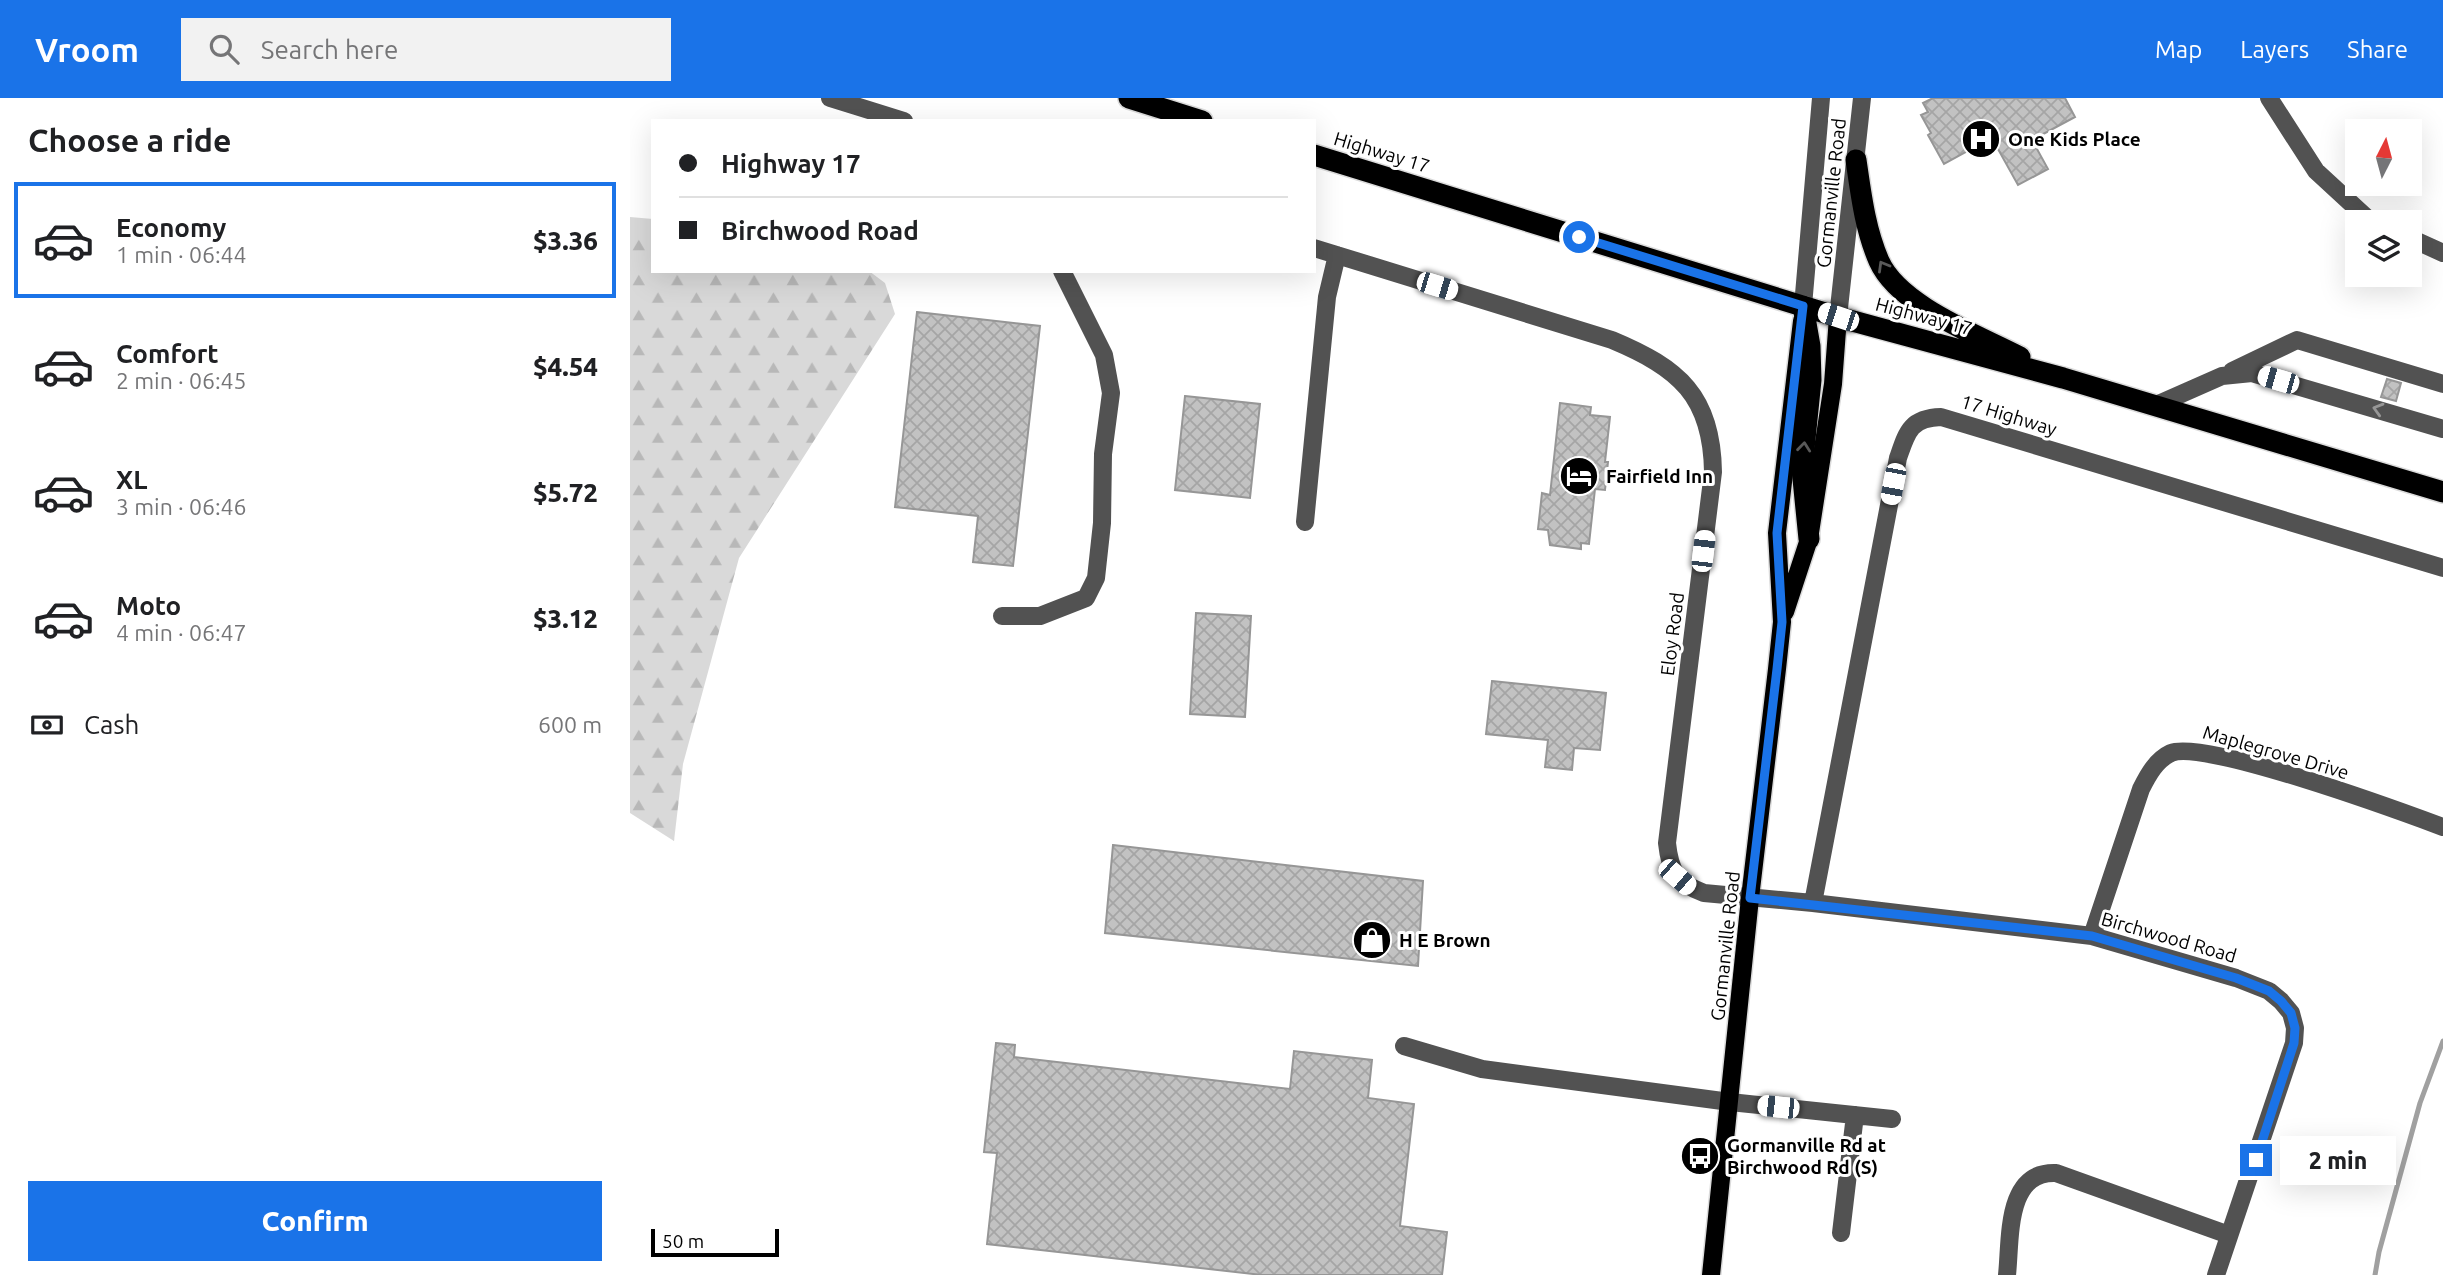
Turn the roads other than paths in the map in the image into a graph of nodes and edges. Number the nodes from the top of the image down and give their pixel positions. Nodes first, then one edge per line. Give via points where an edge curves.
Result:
1 (830, 98) edge
2 (1129, 98) edge
3 (1821, 98) edge
4 (1862, 98) edge
5 (2269, 98) edge
6 (898, 119) edge
7 (1196, 119) edge
8 (1316, 156) edge
9 (1856, 160) junction
10 (2358, 210) edge
11 (2422, 243) edge
12 (1316, 249) edge
13 (2443, 253) edge
14 (1338, 255) junction
15 (1063, 273) edge
16 (1803, 306) junction
17 (1838, 317) junction
18 (2222, 376) junction
19 (2063, 378) junction
20 (2443, 384) edge
21 (2154, 406) junction
22 (2443, 429) edge
23 (2443, 492) edge
24 (1305, 522) dead end
25 (1809, 539) junction
26 (2443, 568) edge
27 (1002, 616) dead end
28 (1782, 622) junction
29 (2443, 827) edge
30 (1750, 898) junction
31 (1813, 903) junction
32 (2092, 936) junction
33 (1404, 1046) dead end
34 (1730, 1102) junction
35 (1855, 1115) junction
36 (1892, 1119) dead end
37 (1841, 1233) dead end
38 (2230, 1235) junction
39 (1711, 1275) edge
40 (2007, 1275) edge
41 (2216, 1275) edge

1 - 6 street
2 - 7 highway
3 - 16 street, Gormanville Road
4 - 9 street, Gormanville Road
5 - 10 street via 2316,171
8 - 16 highway, Highway 17
9 - 17 street, Gormanville Road
19 -> 9 highway via 1911,300 1880,263 1866,224
11 - 13 street
12 - 14 street, Eloy Road
14 - 24 street via 1327,297
14 - 30 street, Eloy Road via 1637,350 1666,368 1701,407 1709,426 1713,472 1667,843 1669,862 1689,888
15 - 27 street via 1104,355 1111,393 1096,578 1086,598 1040,617
16 - 17 highway, Highway 17
25 -> 16 highway via 1802,469 1811,380
16 - 28 main road, Gormanville Road via 1777,533
17 - 19 highway, Highway 17
17 - 25 main road, Gormanville Road via 1833,384
18 - 20 street via 2297,340
18 - 21 street
22 -> 18 street via 2252,373
19 - 21 highway, Highway 17
21 - 23 highway, Highway 17
25 - 28 main road, Gormanville Road
26 - 31 street, 17 Highway via 1941,416 1918,421 1910,428 1898,458
28 - 30 main road, Gormanville Road
29 - 32 street, Maplegrove Drive via 2227,757 2172,752 2150,772 2141,789
30 - 31 street, Birchwood Road
30 - 34 main road, Gormanville Road
31 - 32 street, Birchwood Road
32 - 38 street, Birchwood Road via 2255,984 2291,1013 2295,1028 2290,1060
33 - 34 street via 1482,1069
34 - 35 street
34 - 39 main road, Gormanville Road
35 - 36 street
35 - 37 street
38 - 40 street via 2044,1172 2021,1188
38 - 41 street, Birchwood Road

